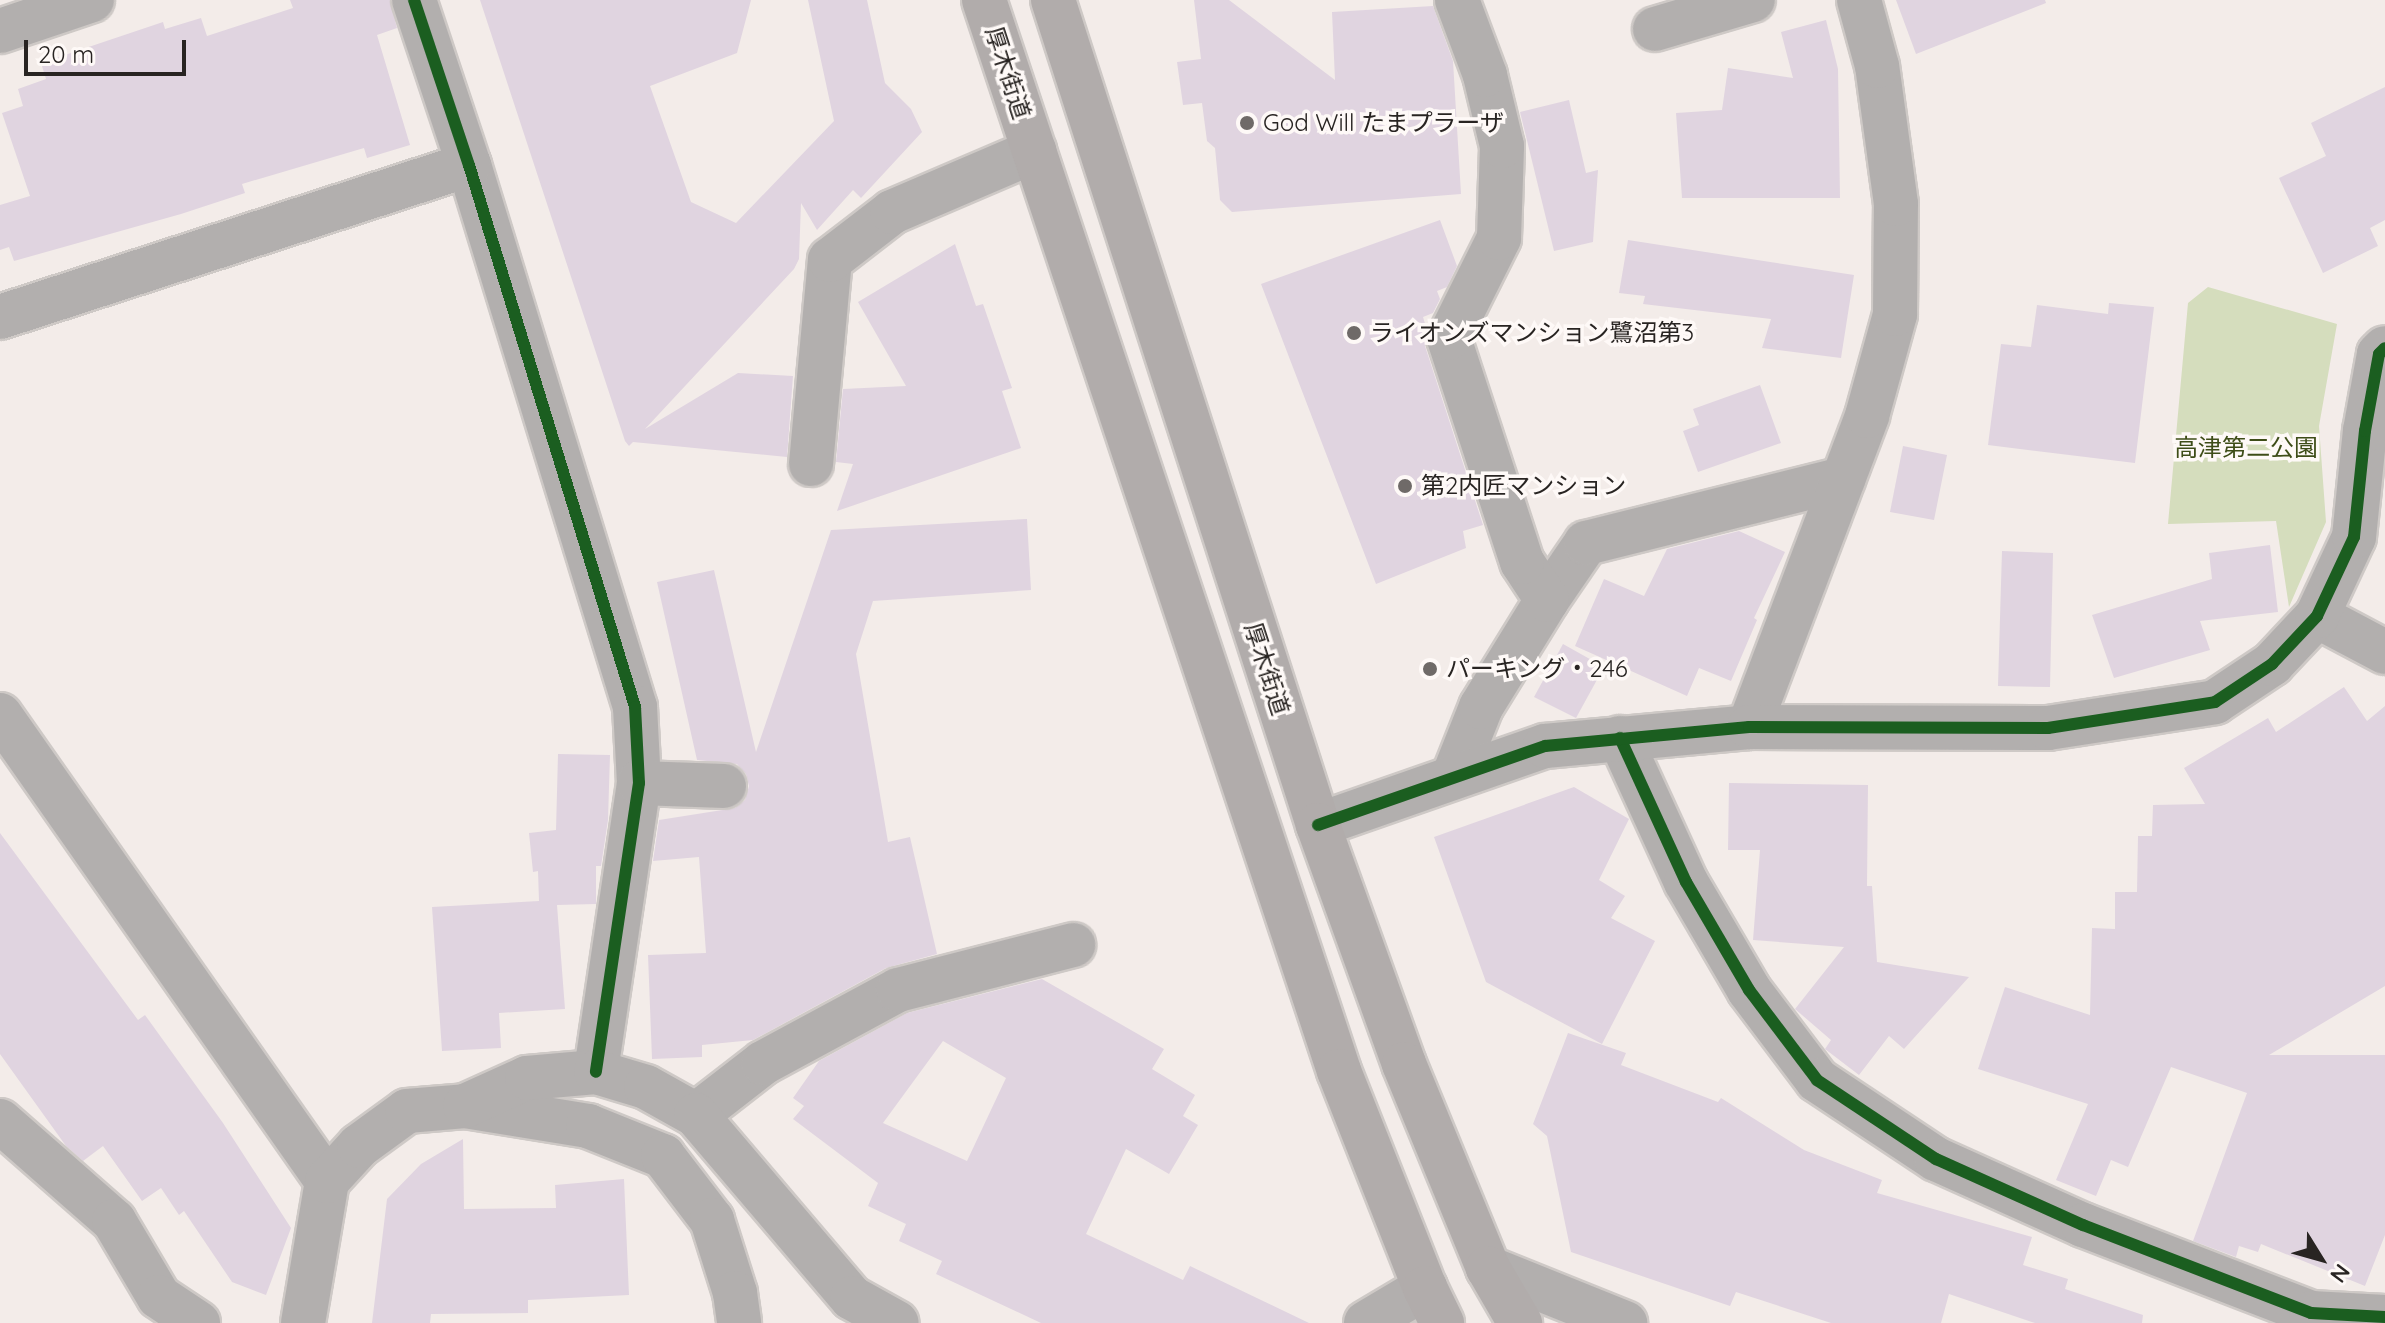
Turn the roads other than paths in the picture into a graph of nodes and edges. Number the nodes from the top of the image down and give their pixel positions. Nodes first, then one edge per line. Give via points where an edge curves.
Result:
1 (414, 0) edge
2 (984, 0) edge
3 (1053, 0) edge
4 (1457, 0) edge
5 (1753, 0) edge
6 (1859, 0) edge
7 (86, 1) edge
8 (1655, 29) dead end
9 (0, 31) edge
10 (1034, 151) junction
11 (469, 165) junction
12 (0, 317) edge
13 (2385, 348) edge
14 (811, 464) dead end
15 (1843, 479) junction
16 (1547, 600) junction
17 (2317, 616) junction
18 (2385, 652) edge
19 (0, 715) edge
20 (1749, 727) junction
21 (1620, 738) junction
22 (1454, 775) junction
23 (639, 783) junction
24 (724, 786) dead end
25 (1318, 825) junction
26 (1073, 945) dead end
27 (596, 1072) junction
28 (465, 1106) junction
29 (696, 1115) junction
30 (0, 1121) edge
31 (327, 1181) junction
32 (1488, 1268) junction
33 (1434, 1306) edge
34 (2385, 1317) edge
35 (299, 1318) edge
36 (198, 1323) edge
37 (739, 1323) edge
38 (897, 1323) edge
39 (1366, 1323) edge
40 (1520, 1323) edge
41 (1625, 1323) edge

1 - 11 street
2 - 10 highway, 厚木街道
3 - 25 highway, 厚木街道
4 - 16 street via 1485,75 1502,146 1499,238 1449,338 1522,562
5 - 8 street
6 - 15 street via 1877,66 1896,204 1895,314
7 - 9 street
10 - 14 street via 892,212 830,260
10 - 33 highway, 厚木街道 via 1339,1071
11 - 12 street
11 - 23 street via 635,707
13 - 17 street via 2379,354 2365,431 2354,537
15 - 16 street via 1586,543
15 - 20 street
16 - 22 street via 1481,707
17 - 18 street
17 - 20 street via 2272,664 2215,702 2048,728
19 - 31 street
20 - 21 street
21 - 22 street via 1545,746
21 - 34 street via 1686,882 1749,990 1817,1080 1936,1159 2083,1225 2311,1313
22 - 25 street
23 - 24 street
23 - 27 street
25 - 32 highway, 厚木街道 via 1392,1034
26 - 29 street via 898,990 763,1063
27 - 28 street via 527,1078
27 - 29 street via 646,1087
28 - 31 street via 407,1111 359,1146
28 - 37 street via 588,1126 663,1156 712,1220
29 - 38 street via 852,1298
30 - 36 street via 114,1221 159,1297
31 - 35 street
32 - 40 highway, 厚木街道
32 - 41 street
33 - 39 street

